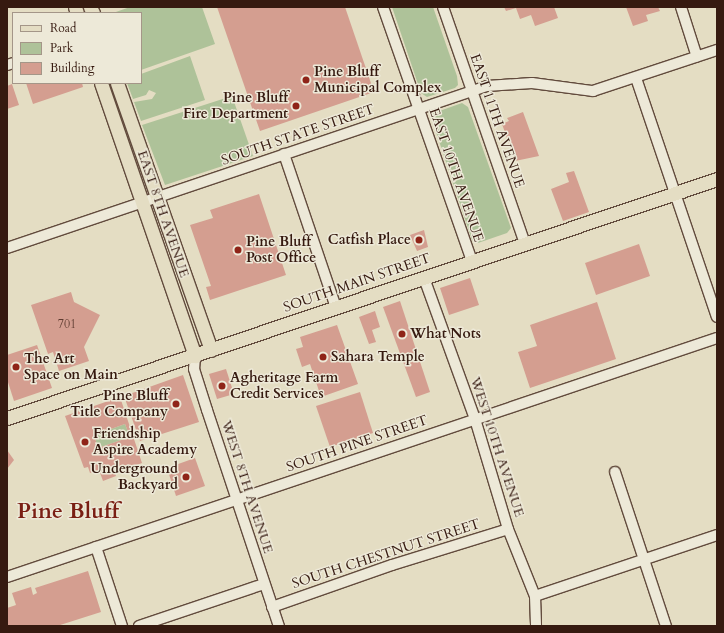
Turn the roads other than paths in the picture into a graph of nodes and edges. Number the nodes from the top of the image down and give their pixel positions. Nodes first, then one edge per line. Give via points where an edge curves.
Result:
1 (383, 7) edge
2 (443, 7) edge
3 (681, 7) edge
4 (717, 50) edge
5 (697, 56) junction
6 (636, 78) junction
7 (101, 84) edge
8 (117, 84) edge
9 (472, 92) junction
10 (418, 108) junction
11 (284, 154) junction
12 (717, 179) edge
13 (676, 193) junction
14 (157, 197) junction
15 (142, 202) junction
16 (524, 244) junction
17 (7, 248) edge
18 (472, 261) junction
19 (424, 278) junction
20 (715, 303) edge
21 (336, 308) junction
22 (717, 317) edge
23 (717, 338) edge
24 (211, 350) junction
25 (195, 356) junction
26 (7, 418) edge
27 (475, 419) junction
28 (615, 472) dead end
29 (236, 500) junction
30 (508, 529) junction
31 (717, 534) edge
32 (96, 547) junction
33 (644, 561) junction
34 (7, 577) edge
35 (264, 584) junction
36 (535, 596) junction
37 (272, 607) junction
38 (122, 626) edge
39 (139, 626) edge
40 (279, 626) edge
41 (536, 626) edge
42 (666, 626) edge

1 - 10 street, EAST 10TH AVENUE
2 - 9 street, EAST 11TH AVENUE
3 - 5 street
4 - 5 street, SOUTH STATE STREET
5 - 6 street, SOUTH STATE STREET
6 - 9 street, SOUTH STATE STREET via 593,91 513,82
6 - 13 street
7 - 15 main road, EAST 8TH AVENUE
8 - 14 main road, EAST 8TH AVENUE
9 - 10 street, SOUTH STATE STREET
9 - 16 street, EAST 11TH AVENUE
10 - 11 street, SOUTH STATE STREET
10 - 18 street, EAST 10TH AVENUE
11 - 14 street, SOUTH STATE STREET
11 - 21 street
12 - 13 main road, SOUTH MAIN STREET
13 - 16 main road, SOUTH MAIN STREET
13 - 20 street
14 - 15 street, SOUTH STATE STREET
14 - 24 main road, EAST 8TH AVENUE
15 - 17 street, SOUTH STATE STREET
15 - 25 main road, EAST 8TH AVENUE
16 - 18 main road, SOUTH MAIN STREET
18 - 19 main road, SOUTH MAIN STREET
19 - 21 main road, SOUTH MAIN STREET
19 - 27 street, WEST 10TH AVENUE
20 - 22 street
21 - 24 main road, SOUTH MAIN STREET
23 - 27 street, SOUTH PINE STREET
24 - 25 main road, SOUTH MAIN STREET
25 - 26 main road, SOUTH MAIN STREET
25 - 29 street, WEST 8TH AVENUE via 194,369
27 - 29 street, SOUTH PINE STREET
27 - 30 street, WEST 10TH AVENUE
28 - 33 street
29 - 32 street, SOUTH PINE STREET
29 - 35 street, WEST 8TH AVENUE
30 - 36 street, WEST 10TH AVENUE
30 - 37 street, SOUTH CHESTNUT STREET via 392,564
31 - 33 street
32 - 34 street, SOUTH PINE STREET
32 - 38 street
33 - 36 street
33 - 42 street
35 - 37 street, WEST 8TH AVENUE
35 - 39 street
36 - 41 street, WEST 10TH AVENUE
37 - 40 street, WEST 8TH AVENUE

